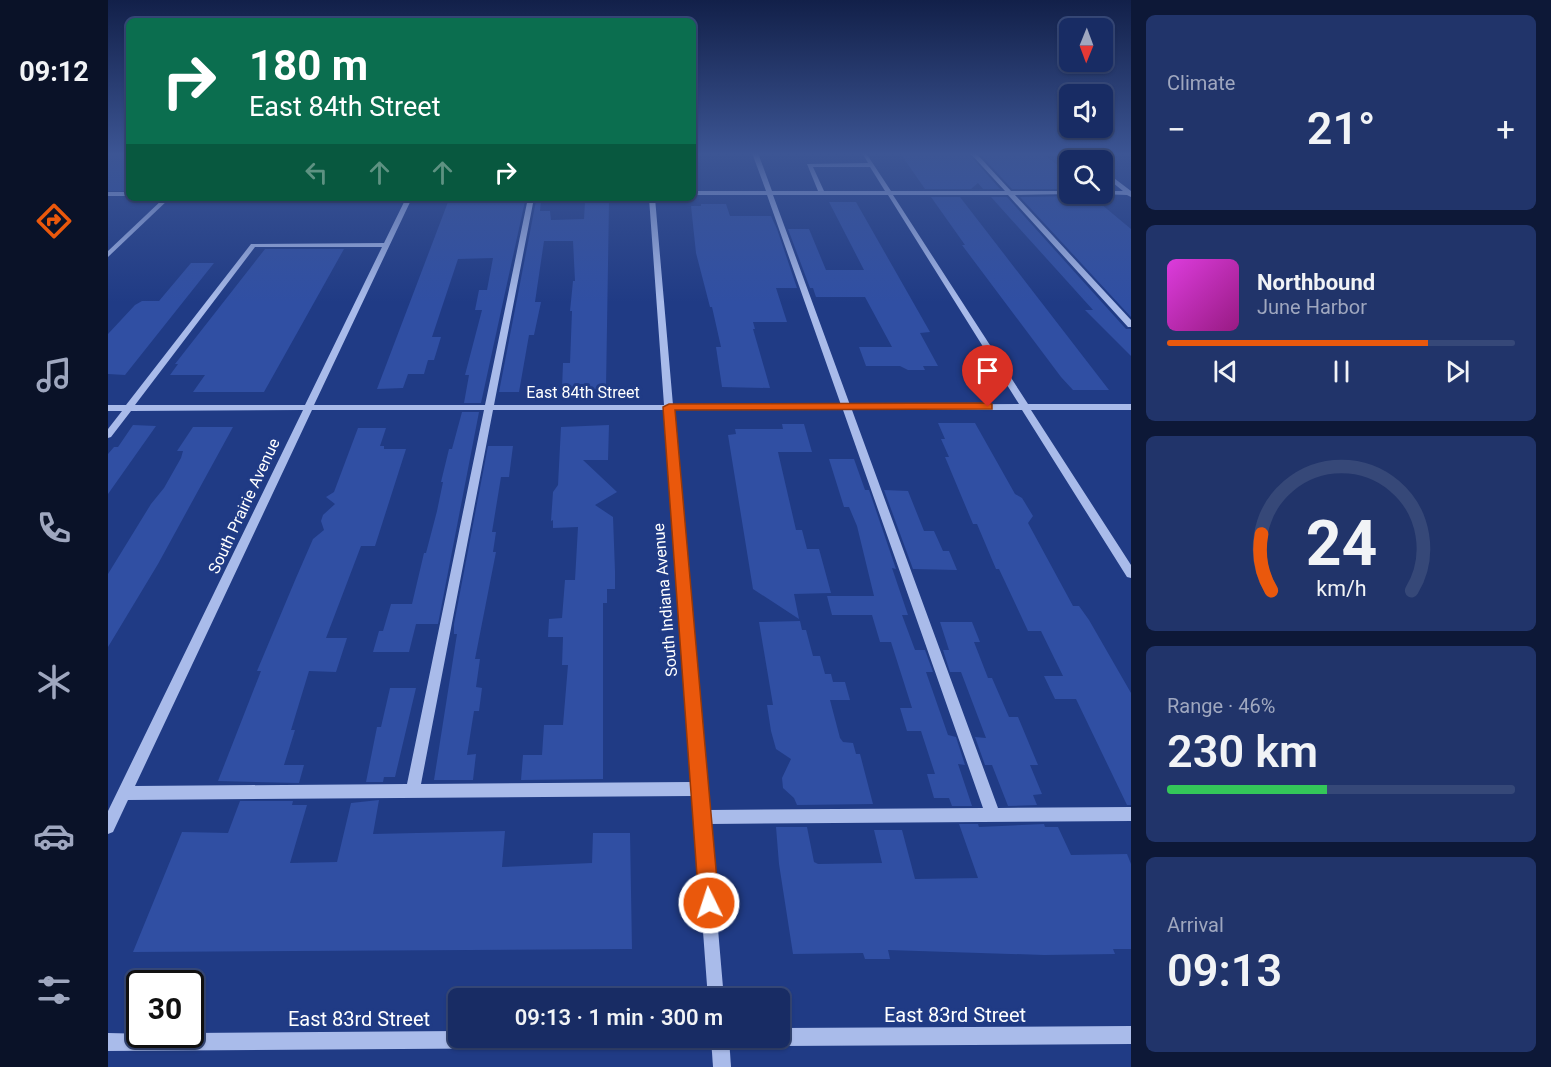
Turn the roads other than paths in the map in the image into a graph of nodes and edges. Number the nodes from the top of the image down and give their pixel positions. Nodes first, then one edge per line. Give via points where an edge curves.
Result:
1 (162, 203) edge
2 (407, 203) edge
3 (530, 203) edge
4 (652, 203) edge
5 (774, 203) edge
6 (896, 203) edge
7 (1019, 203) edge
8 (386, 245) junction
9 (108, 255) edge
10 (1131, 325) edge
11 (1131, 406) edge
12 (307, 407) junction
13 (489, 407) junction
14 (669, 407) junction
15 (847, 407) junction
16 (1025, 407) junction
17 (108, 408) edge
18 (128, 408) junction
19 (108, 435) edge
20 (1131, 574) edge
21 (700, 789) junction
22 (413, 791) junction
23 (124, 793) junction
24 (1131, 814) edge
25 (993, 815) junction
26 (702, 817) junction
27 (108, 827) edge
28 (715, 988) edge
29 (1131, 1035) edge
30 (790, 1037) edge
31 (448, 1040) edge
32 (108, 1042) edge
33 (721, 1048) edge
34 (722, 1067) edge

1 - 9 street
2 - 8 street, South Prairie Avenue
3 - 13 street
4 - 14 street, South Indiana Avenue
5 - 15 street
6 - 16 street
7 - 10 street
8 - 12 street, South Prairie Avenue
8 - 18 street via 253,245
11 - 16 street, East 84th Street
12 - 13 street, East 84th Street
12 - 18 street, East 84th Street
12 - 23 street, South Prairie Avenue
13 - 14 street, East 84th Street
13 - 22 street
14 - 15 street, East 84th Street
14 - 21 street, South Indiana Avenue
15 - 16 street, East 84th Street
15 - 25 street
16 - 20 street
17 - 18 street, East 84th Street
18 - 19 street
21 - 22 street
21 - 26 street, South Indiana Avenue
22 - 23 street
23 - 27 street, South Prairie Avenue
24 - 25 street
25 - 26 street
26 - 28 street, South Indiana Avenue
29 - 30 street, East 83rd Street
31 - 32 street, East 83rd Street
33 - 34 street

